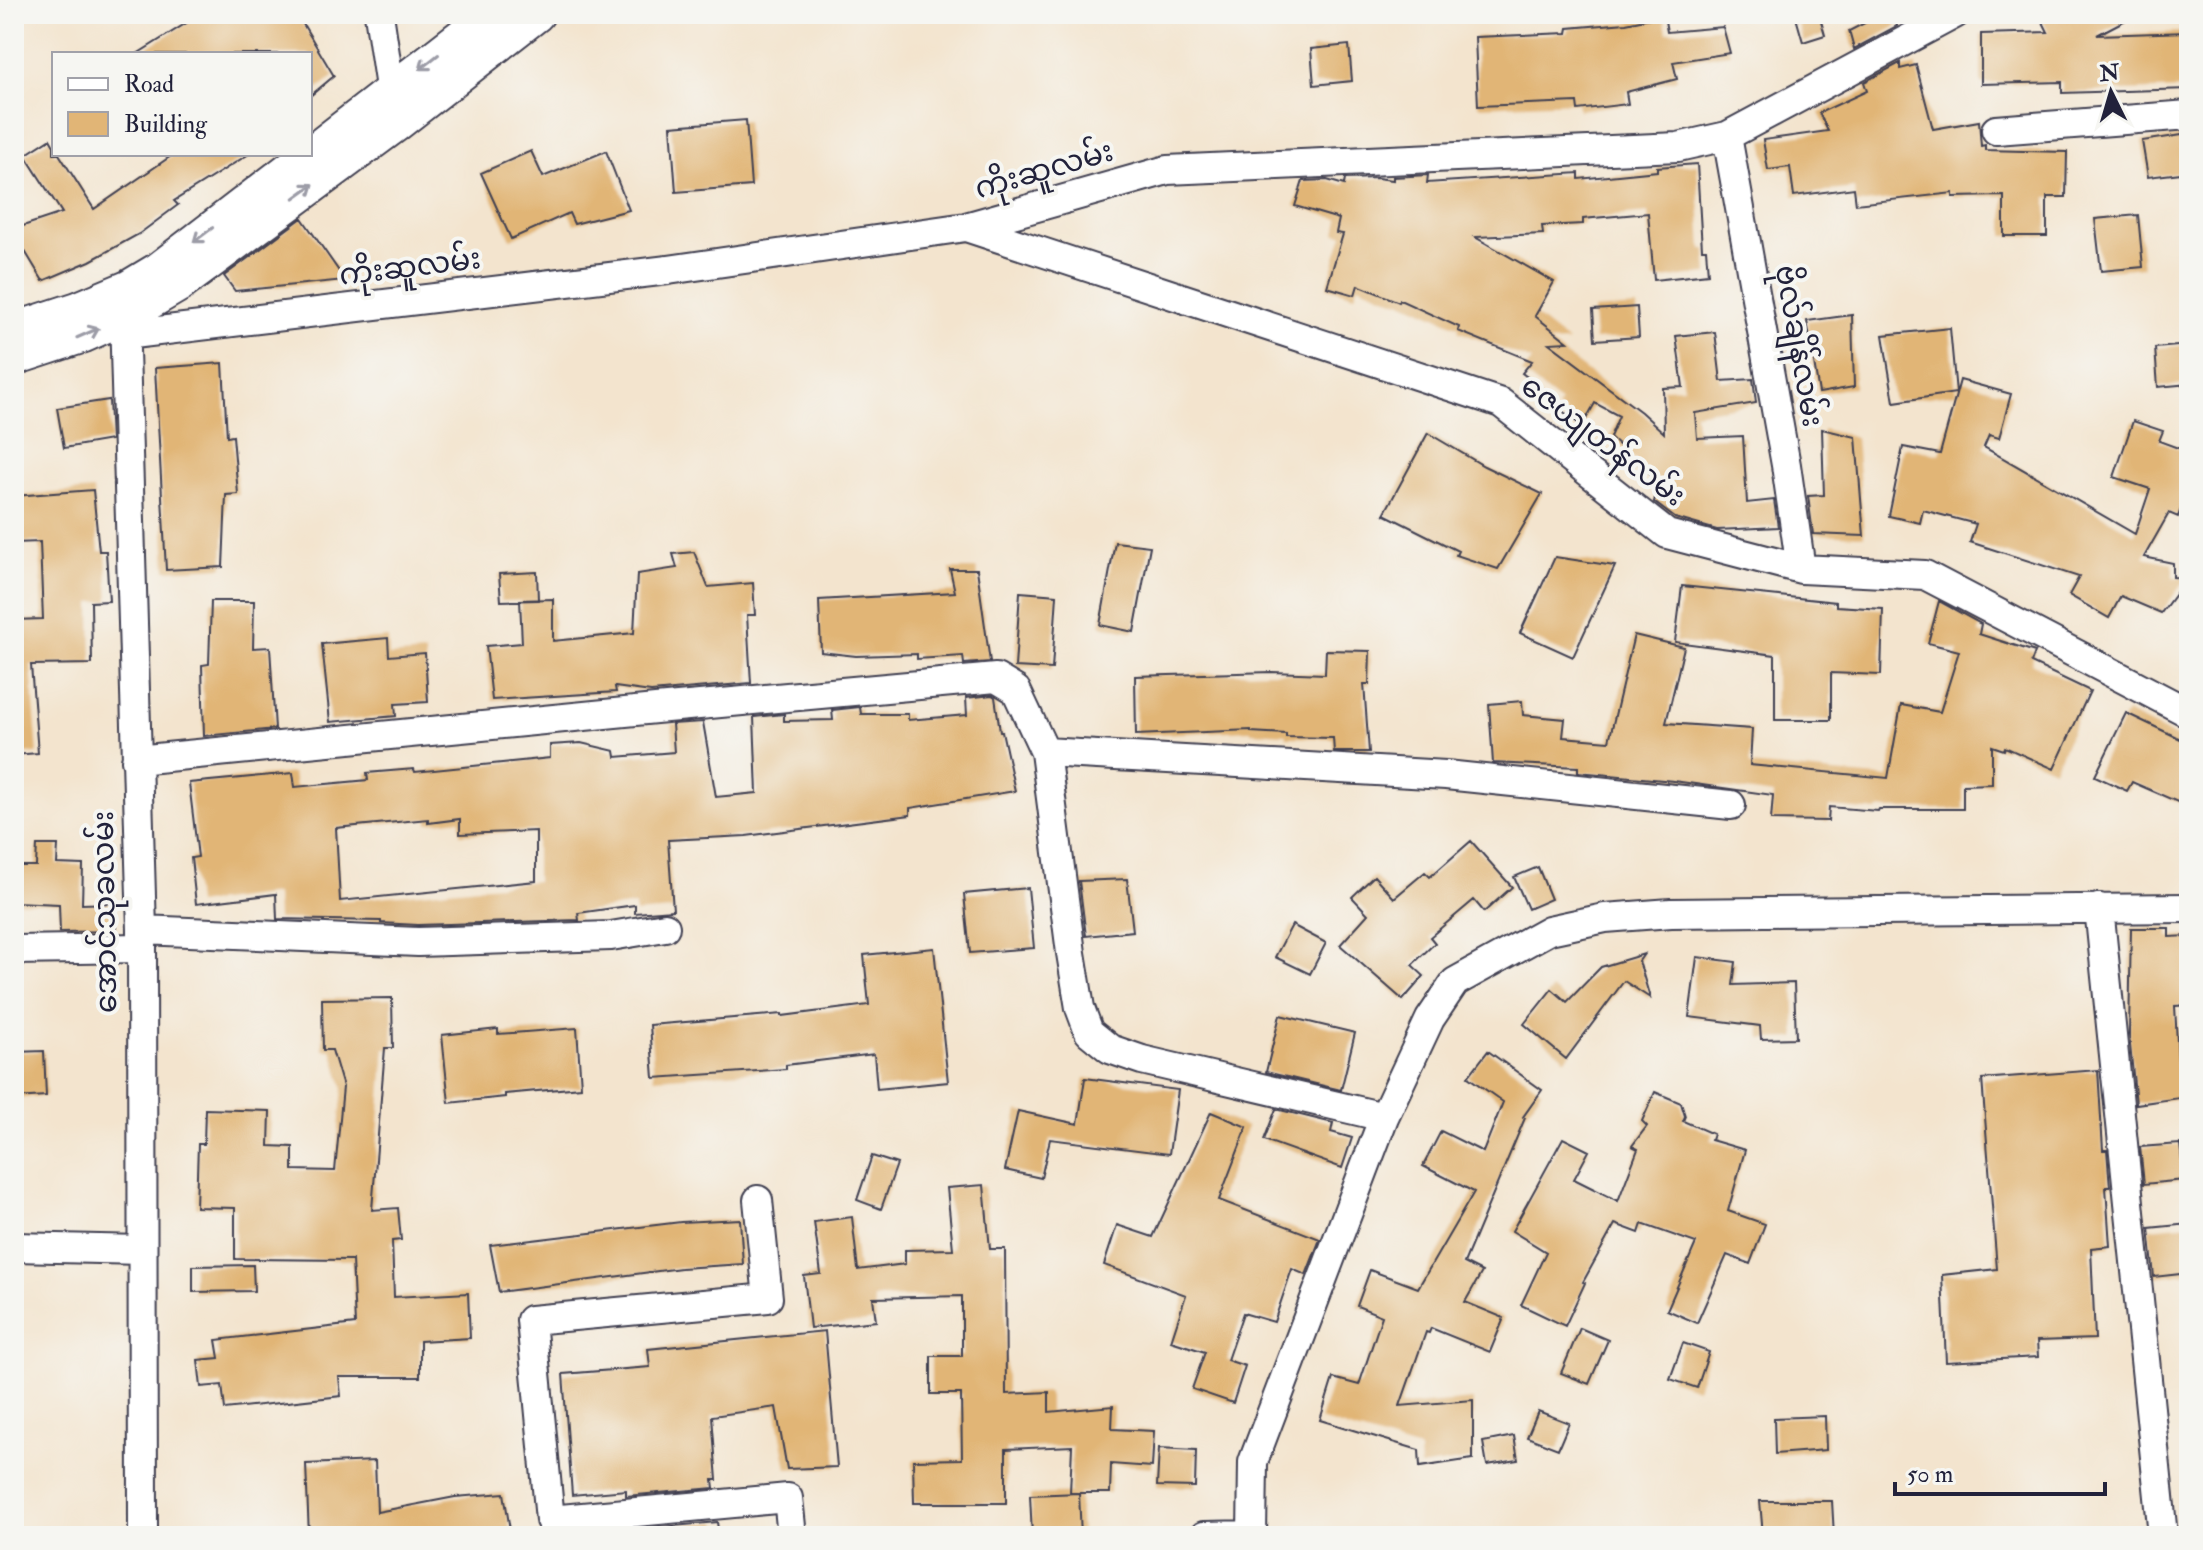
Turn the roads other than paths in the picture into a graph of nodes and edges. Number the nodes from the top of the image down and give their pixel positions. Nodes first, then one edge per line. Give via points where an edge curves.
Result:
1 (379, 14) edge
2 (490, 14) edge
3 (537, 14) edge
4 (1955, 14) edge
5 (393, 108) junction
6 (2189, 115) edge
7 (1996, 130) dead end
8 (1727, 136) junction
9 (312, 153) edge
10 (307, 156) edge
11 (966, 227) junction
12 (126, 313) junction
13 (14, 330) edge
14 (14, 358) edge
15 (1801, 569) junction
16 (2189, 713) edge
17 (1045, 752) junction
18 (136, 760) junction
19 (1731, 805) dead end
20 (2099, 908) junction
21 (2189, 908) edge
22 (665, 927) dead end
23 (142, 939) junction
24 (14, 950) edge
25 (1384, 1117) junction
26 (758, 1200) dead end
27 (14, 1247) edge
28 (142, 1250) junction
29 (1252, 1535) edge
30 (143, 1536) edge
31 (792, 1536) edge
32 (1204, 1536) edge
33 (2163, 1536) edge

1 - 5 street
2 -> 5 main road
3 - 5 main road
4 - 8 street, ကိုးဆူလမ်း
5 - 9 main road
12 -> 5 main road via 180,284
6 - 7 street
8 - 11 street, ကိုးဆူလမ်း via 1678,147 1167,170
8 - 15 street, ဗိုလ်ချိန်လမ်း
10 -> 12 main road via 158,270
11 - 12 street, ကိုးဆူလမ်း via 668,270
11 - 15 street, ဇေယျတန်လမ်း via 1501,403 1667,534
12 - 13 main road via 78,309
14 -> 12 main road via 84,335
12 - 18 street, အောင်သုခလမ်း
15 - 16 street, ဇေယျတန်လမ်း via 1925,575
17 - 18 street via 1016,690 996,678
17 - 19 street via 1446,775
17 - 25 street via 1071,953 1089,1032 1110,1049 1142,1060
18 - 23 street, အောင်သုခလမ်း
20 - 21 street
20 - 25 street via 1671,913 1605,918 1549,930 1455,982 1430,1019
20 - 33 street
22 - 23 street via 611,936 418,942
23 - 24 street
23 - 28 street, အောင်သုခလမ်း
25 - 29 street via 1253,1462
26 - 31 street via 768,1298 531,1320 550,1520 788,1498
27 - 28 street
28 - 30 street, အောင်သုခလမ်း
29 - 32 street

